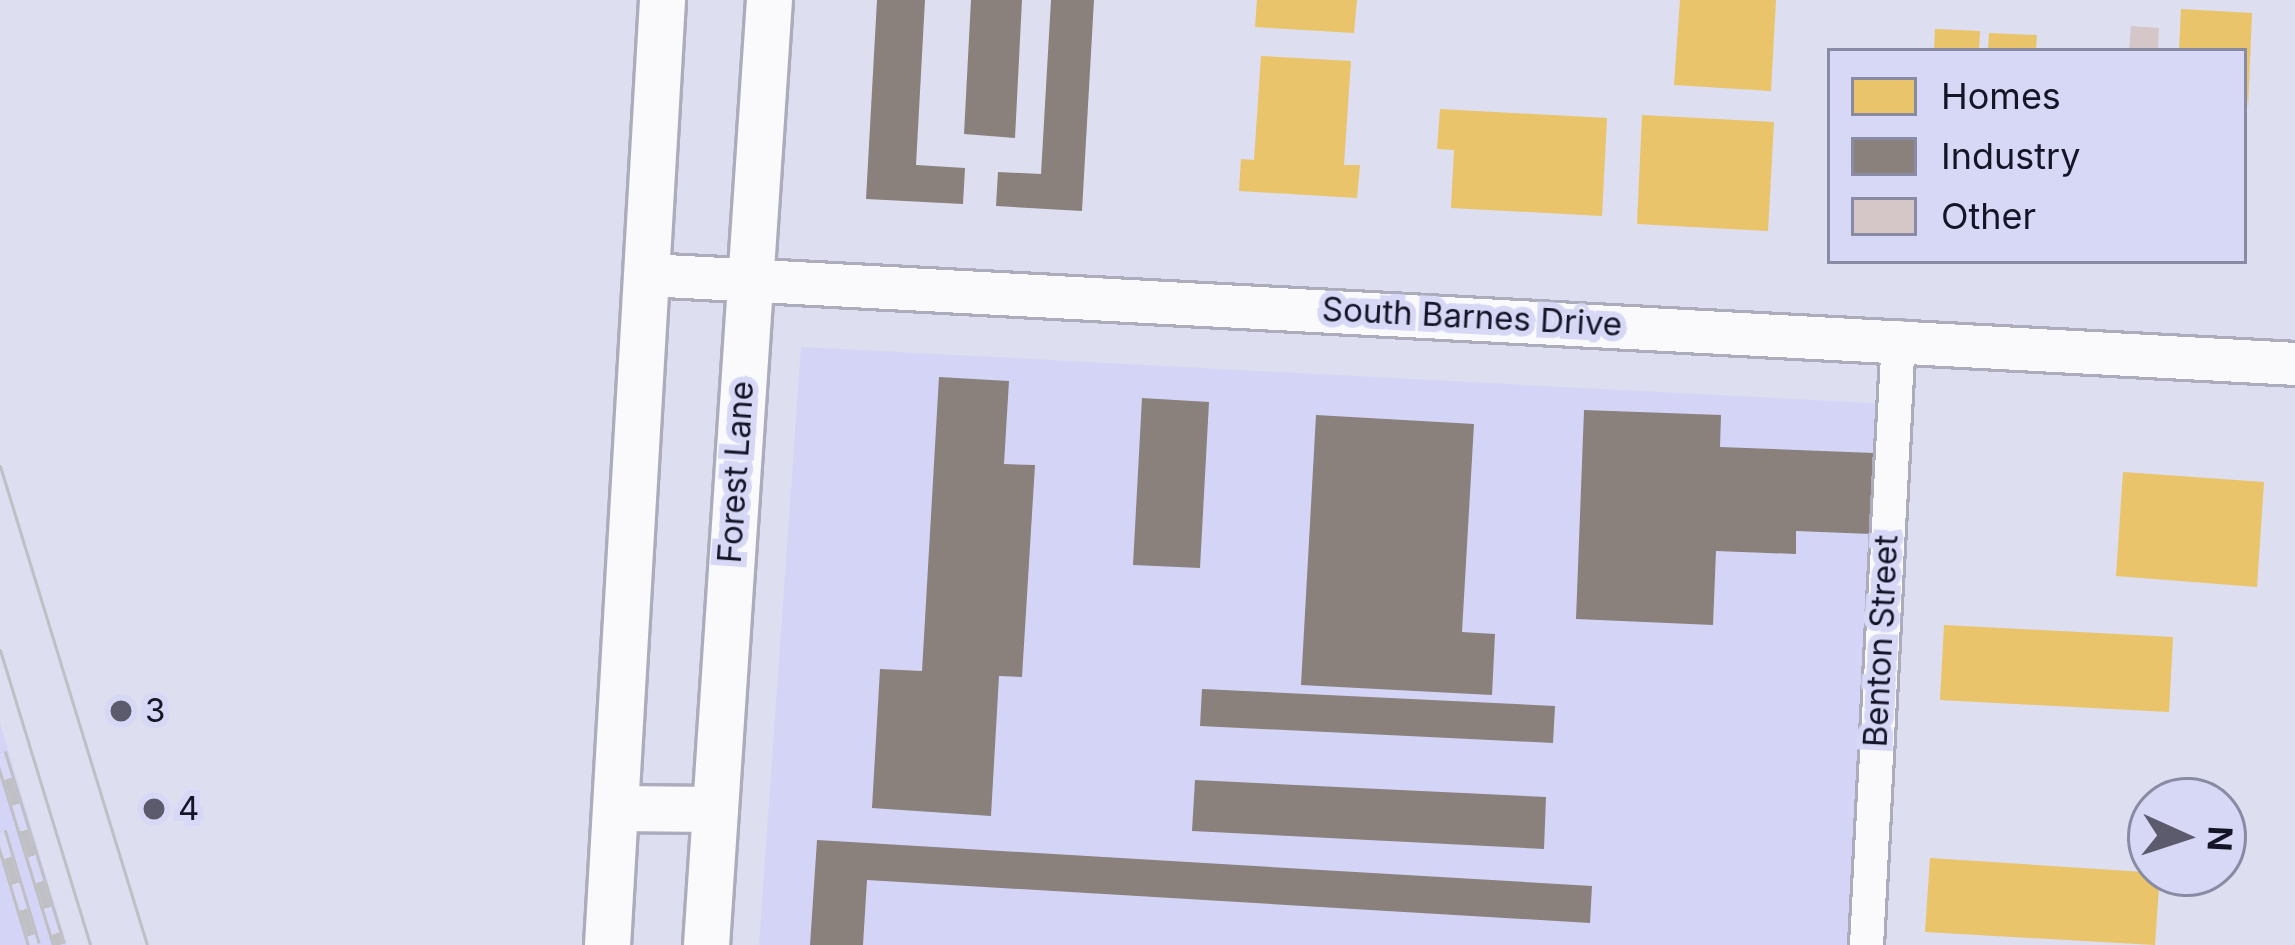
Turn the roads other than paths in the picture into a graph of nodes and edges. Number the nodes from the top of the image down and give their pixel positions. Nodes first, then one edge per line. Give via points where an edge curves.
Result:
1 (662, 0) edge
2 (769, 0) edge
3 (648, 275) junction
4 (750, 284) junction
5 (1898, 337) junction
6 (2295, 364) edge
7 (616, 808) junction
8 (715, 809) junction
9 (607, 945) edge
10 (706, 945) edge
11 (1866, 945) edge

1 - 3 main road
2 - 4 main road, Forest Lane
3 - 4 street, South Barnes Drive
3 - 7 main road
4 - 5 street, South Barnes Drive
4 - 8 main road, Forest Lane
5 - 6 street, South Barnes Drive
5 - 11 street, Benton Street
7 - 8 main road
7 - 9 main road
8 - 10 main road, Forest Lane

